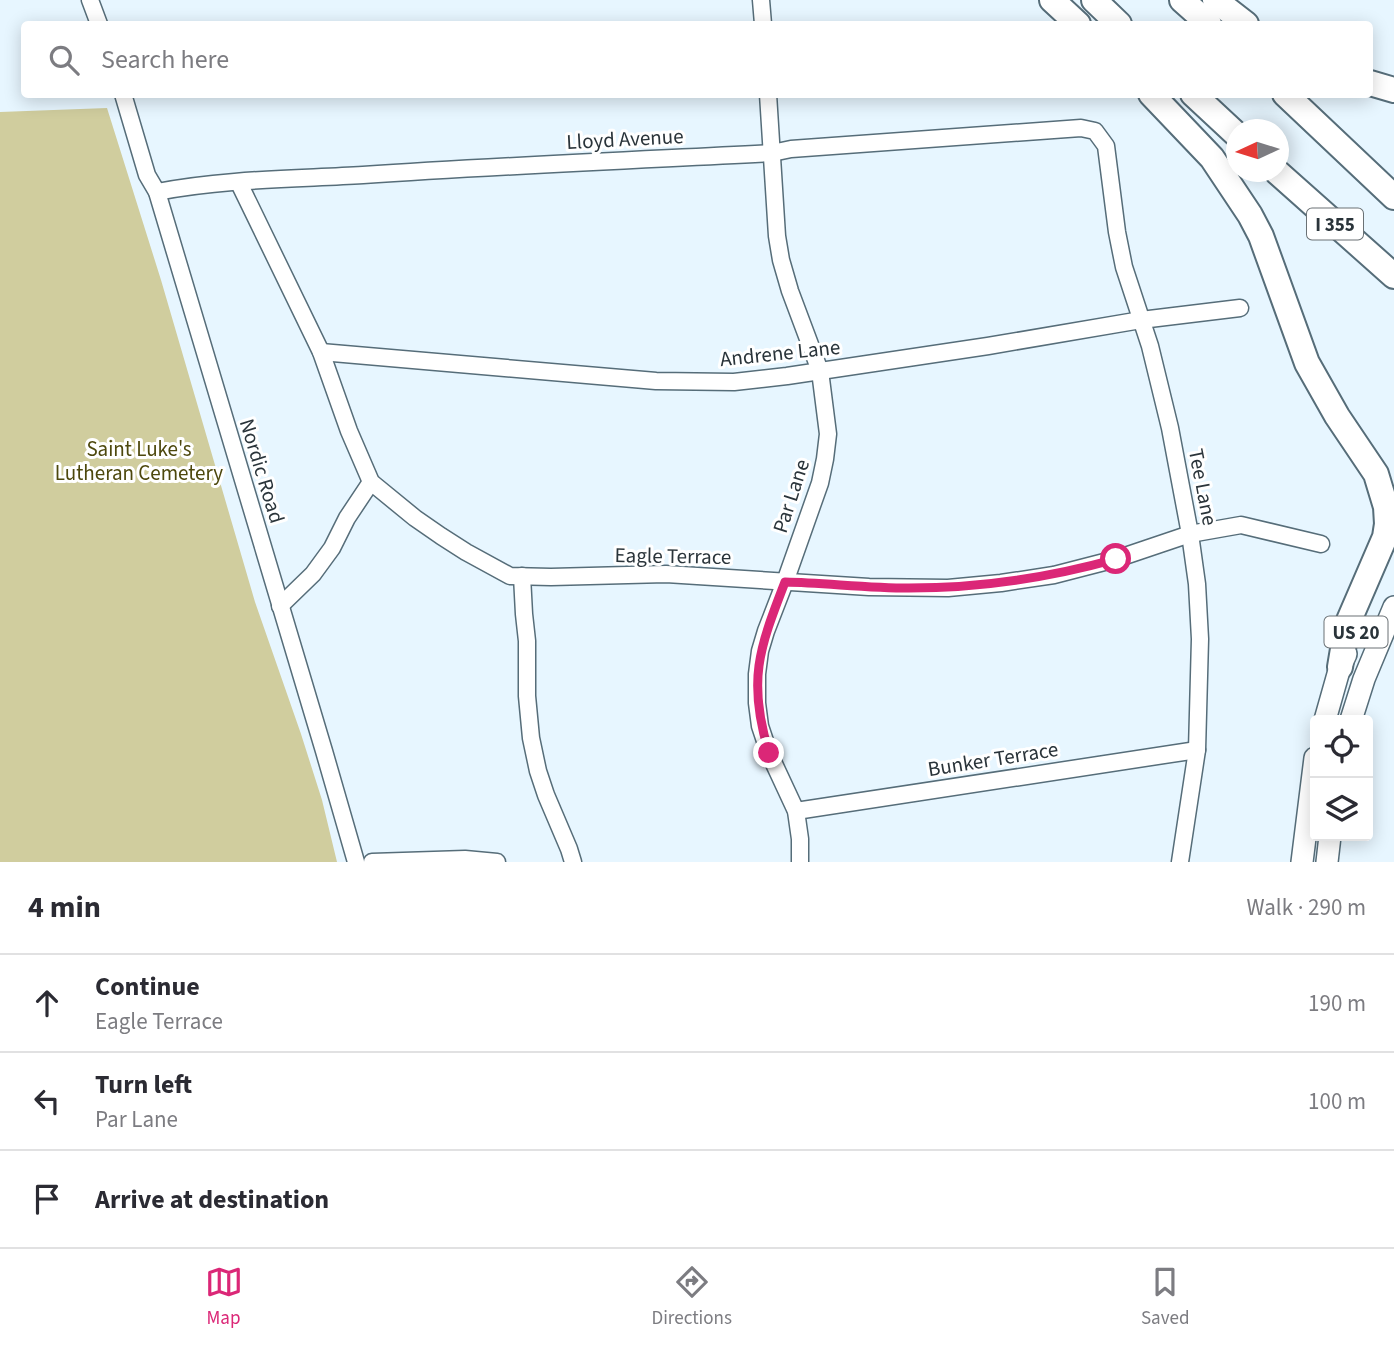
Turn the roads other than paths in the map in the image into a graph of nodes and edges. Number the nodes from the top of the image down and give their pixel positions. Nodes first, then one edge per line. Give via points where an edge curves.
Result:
1 (90, 0) edge
2 (761, 0) edge
3 (1052, 0) edge
4 (1215, 0) edge
5 (1094, 1) edge
6 (1184, 2) edge
7 (98, 21) edge
8 (763, 21) edge
9 (1074, 21) edge
10 (1116, 21) edge
11 (1206, 21) edge
12 (1242, 21) edge
13 (1373, 84) edge
14 (1394, 90) edge
15 (124, 98) edge
16 (768, 98) edge
17 (1155, 98) edge
18 (1197, 98) edge
19 (1289, 98) edge
20 (1226, 125) edge
21 (1095, 131) joint
22 (772, 153) junction
23 (1288, 182) edge
24 (239, 183) junction
25 (157, 192) junction
26 (1394, 197) edge
27 (1394, 276) edge
28 (1240, 308) dead end
29 (1142, 320) junction
30 (321, 352) junction
31 (820, 371) junction
32 (1385, 480) edge
33 (372, 482) junction
34 (1190, 534) junction
35 (1321, 544) dead end
36 (1394, 546) edge
37 (522, 576) junction
38 (785, 582) junction
39 (280, 606) junction
40 (1394, 607) edge
41 (1340, 667) junction
42 (1326, 715) edge
43 (1353, 715) edge
44 (1197, 750) junction
45 (1312, 778) edge
46 (796, 811) junction
47 (1329, 841) edge
48 (356, 862) edge
49 (372, 862) edge
50 (497, 862) edge
51 (572, 862) edge
52 (800, 862) edge
53 (1180, 862) edge
54 (1302, 862) edge
55 (1327, 862) edge

1 - 7 street
2 - 8 street
3 - 9 highway
4 - 12 highway
5 - 10 highway
6 - 11 highway
13 - 14 highway
15 - 25 street, Nordic Road via 147,175
16 - 22 street, Par Lane
17 - 32 highway via 1212,158 1250,215 1307,363 1337,416
18 - 20 highway
19 - 26 highway, I 355
21 - 22 street, Lloyd Avenue via 1082,128
21 - 29 street, Tee Lane via 1106,146 1124,267
22 - 24 street, Lloyd Avenue
22 - 31 street, Par Lane via 781,260
23 - 27 highway, I 355
24 - 25 street, Lloyd Avenue
24 - 30 street, Eagle Terrace
25 - 39 street, Nordic Road
28 - 29 street, Andrene Lane
29 - 31 street, Andrene Lane
29 - 34 street, Tee Lane via 1170,428
30 - 31 street, Andrene Lane via 656,381 734,382
30 - 33 street, Eagle Terrace
31 - 38 street, Par Lane via 828,434 825,459
32 - 41 highway via 1385,537 1346,625
33 - 37 street, Eagle Terrace via 466,552 510,576
33 - 39 street via 313,574
34 - 35 street, Eagle Terrace via 1241,525
34 - 38 street, Eagle Terrace via 1094,565 1001,583 906,588
34 - 44 street, Tee Lane via 1200,639
36 - 41 main road, US 20
37 - 38 street, Eagle Terrace via 666,574
37 - 51 street via 531,738 541,783
38 - 46 street, Par Lane via 760,651 757,703 769,753
39 - 48 street, Nordic Road
40 - 43 main road, US 20
41 - 42 main road, US 20
44 - 46 street, Bunker Terrace
44 - 53 street, Tee Lane
45 - 54 main road
46 - 52 street, Par Lane
47 - 55 main road
49 - 50 street

